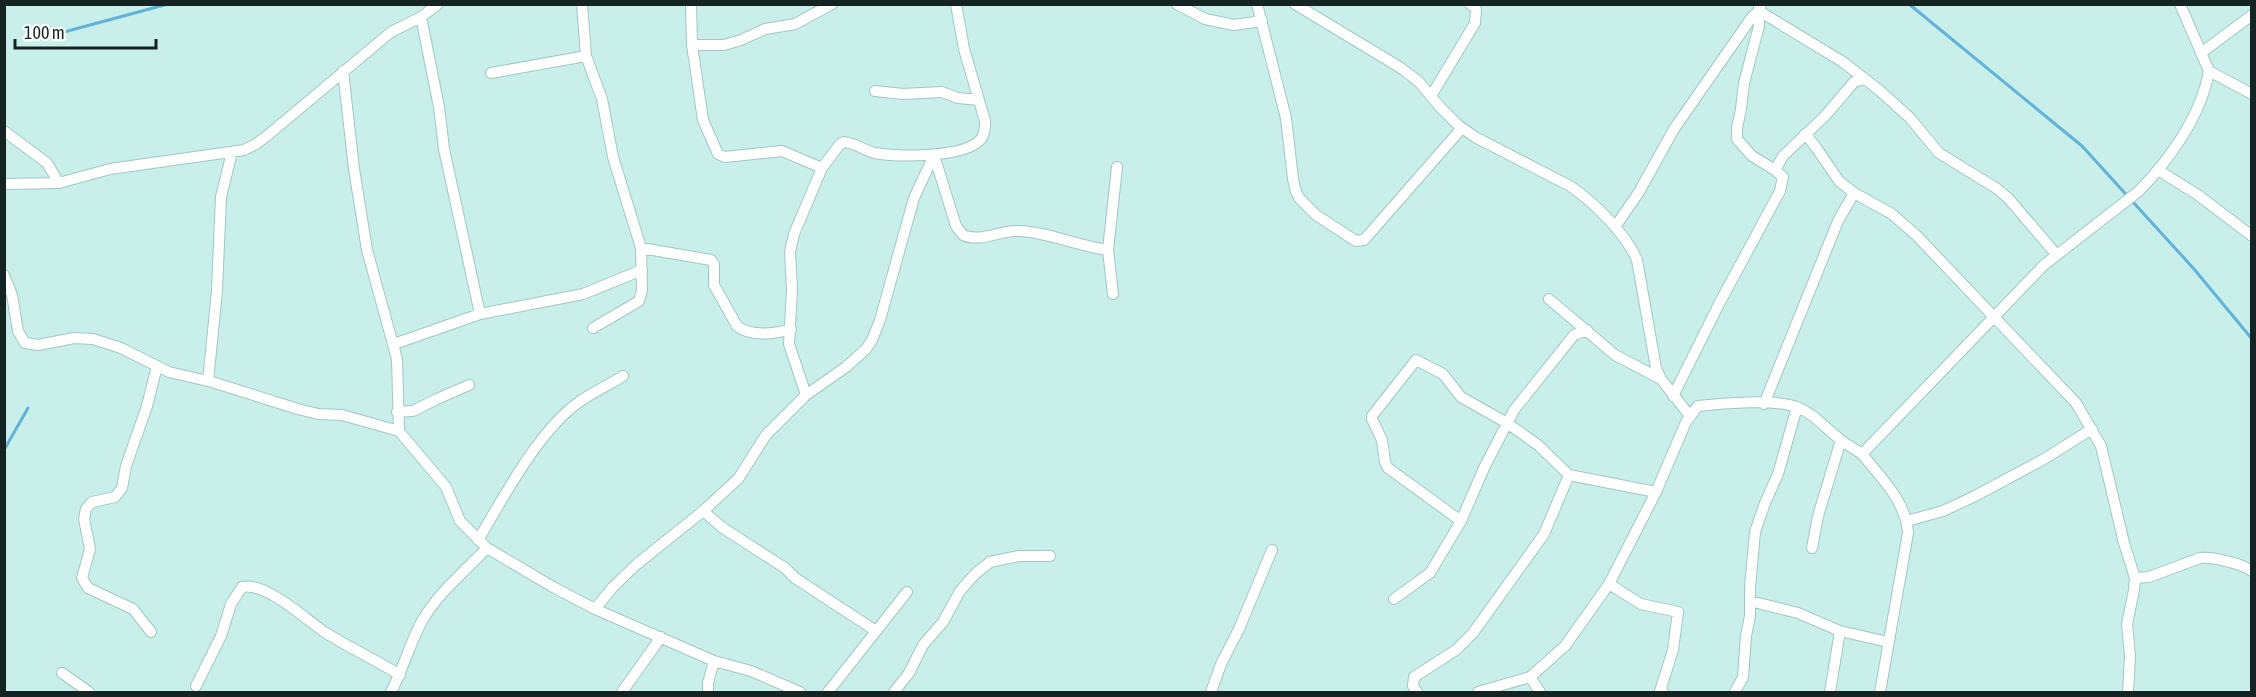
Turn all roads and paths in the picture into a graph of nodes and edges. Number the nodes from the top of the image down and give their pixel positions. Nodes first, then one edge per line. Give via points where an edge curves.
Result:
1 (438, 4) edge
2 (582, 4) edge
3 (691, 4) edge
4 (832, 4) edge
5 (956, 4) edge
6 (1178, 4) edge
7 (1257, 4) edge
8 (1295, 4) edge
9 (1470, 4) edge
10 (2180, 4) edge
11 (1760, 7) edge
12 (2252, 15) edge
13 (421, 18) junction
14 (1262, 21) junction
15 (692, 45) junction
16 (2201, 53) junction
17 (586, 56) junction
18 (343, 71) junction
19 (2209, 71) junction
20 (491, 73) dead end
21 (1863, 79) junction
22 (875, 91) dead end
23 (2252, 94) edge
24 (1431, 96) junction
25 (979, 100) junction
26 (1462, 128) junction
27 (4, 131) edge
28 (1805, 134) junction
29 (232, 152) junction
30 (934, 155) junction
31 (1118, 167) dead end
32 (822, 168) junction
33 (1775, 170) junction
34 (2158, 170) junction
35 (59, 183) junction
36 (4, 184) edge
37 (1854, 193) junction
38 (1615, 227) junction
39 (2252, 236) edge
40 (642, 248) junction
41 (1108, 250) junction
42 (2056, 254) junction
43 (642, 270) junction
44 (4, 275) edge
45 (1113, 294) dead end
46 (1549, 299) dead end
47 (480, 314) junction
48 (1995, 316) junction
49 (593, 328) dead end
50 (791, 329) junction
51 (1587, 330) junction
52 (394, 344) junction
53 (157, 366) junction
54 (623, 376) dead end
55 (1661, 380) junction
56 (208, 381) junction
57 (469, 385) dead end
58 (806, 395) junction
59 (1673, 396) junction
60 (1764, 404) junction
61 (1797, 407) junction
62 (397, 412) junction
63 (1690, 416) junction
64 (1507, 423) junction
65 (2092, 429) junction
66 (399, 431) junction
67 (1841, 440) junction
68 (1862, 454) junction
69 (1569, 475) junction
70 (1656, 492) junction
71 (703, 511) junction
72 (1461, 521) junction
73 (1907, 521) junction
74 (478, 540) junction
75 (487, 548) junction
76 (1812, 548) dead end
77 (1272, 550) dead end
78 (1050, 556) dead end
79 (2252, 571) edge
80 (2134, 578) junction
81 (1609, 584) junction
82 (908, 592) dead end
83 (1394, 599) dead end
84 (1750, 601) junction
85 (595, 609) junction
86 (876, 631) junction
87 (1840, 631) junction
88 (151, 632) dead end
89 (661, 637) junction
90 (1888, 642) junction
91 (714, 661) junction
92 (62, 673) dead end
93 (400, 675) junction
94 (1530, 677) junction
95 (196, 686) dead end
96 (89, 693) edge
97 (391, 693) edge
98 (622, 693) edge
99 (708, 693) edge
100 (800, 693) edge
101 (828, 693) edge
102 (894, 693) edge
103 (1211, 693) edge
104 (1417, 693) edge
105 (1478, 693) edge
106 (1540, 693) edge
107 (1663, 693) edge
108 (1735, 693) edge
109 (1830, 693) edge
110 (1880, 693) edge
111 (2128, 693) edge

1 - 13 street
2 - 17 street
3 - 15 street
4 - 15 street via 795,24 765,28 724,45
5 - 25 street
6 - 14 street via 1206,19 1234,25
7 - 14 street
8 - 24 street via 1401,68
9 - 24 street via 1476,9 1475,23
10 - 16 street
11 - 21 street
11 - 33 street via 1737,139 1752,156
11 - 38 street via 1674,129
12 - 16 street
13 - 18 street via 391,32
13 - 47 street via 444,149
14 - 26 street via 1286,118 1296,192 1316,215 1356,241 1364,240
15 - 32 street via 703,120 717,154 725,157 782,151
16 - 19 street
17 - 20 street
17 - 40 street via 602,99 613,157
18 - 29 street via 256,144
18 - 52 street via 367,250
19 - 23 street
19 - 34 street via 2186,130
21 - 28 street via 1854,82
21 - 42 street via 1910,118 1939,153 2008,198
22 - 25 street via 942,93
24 - 26 street
25 - 30 street via 986,121 980,140
26 - 38 street via 1570,186
27 - 35 street via 48,163
28 - 33 street
28 - 37 street via 1839,181
29 - 35 street via 110,169
29 - 56 street via 221,197
30 - 32 street via 872,153 844,142
30 - 41 street via 956,226 963,235 975,238 1035,232
30 - 58 street via 914,198 872,340 846,367
31 - 41 street
32 - 50 street via 790,252
33 - 59 street via 1783,177 1780,191
34 - 39 street
34 - 42 street via 2130,198
35 - 36 street
37 - 48 street via 1892,214
37 - 60 street via 1838,221
38 - 55 street via 1637,260
40 - 43 street
40 - 50 street via 711,260 714,285 742,330 777,333
41 - 45 street
42 - 48 street
43 - 47 street via 583,294
43 - 49 street via 639,301
44 - 53 street via 18,331 25,343 93,339
46 - 51 street
47 - 52 street
48 - 65 street via 2076,403
48 - 68 street
50 - 58 street via 791,354
51 - 55 street via 1615,356
51 - 64 street via 1574,335
52 - 62 street
53 - 56 street
53 - 88 street via 122,488 115,497 92,502 86,509 90,549 82,578 88,588 133,609
54 - 74 street via 578,402 558,422 533,452
55 - 59 street
56 - 66 street via 298,409 342,415
57 - 62 street via 413,411
58 - 71 street via 766,435 738,479
59 - 63 street
60 - 61 street
60 - 63 street via 1698,406
61 - 67 street
61 - 84 street via 1778,474 1755,532
62 - 66 street
63 - 70 street
64 - 69 street via 1538,445
64 - 72 street
64 - 72 street via 1461,397 1443,374 1419,360 1412,363 1372,416 1388,468
65 - 73 street via 1975,496 1943,511
65 - 80 street via 2102,446
66 - 74 street via 439,476 460,521
67 - 68 street
67 - 76 street
68 - 73 street via 1894,494
69 - 70 street
69 - 104 street via 1544,534 1524,563 1460,647 1414,677
70 - 81 street
71 - 85 street via 637,564
71 - 86 street
72 - 83 street via 1430,573
73 - 90 street
74 - 75 street
75 - 85 street
75 - 93 street via 433,606 417,631
77 - 103 street
78 - 102 street via 1019,556 990,562 975,574 923,645
79 - 80 street via 2208,557
80 - 111 street via 2127,624
81 - 94 street via 1565,646
81 - 107 street via 1641,604 1678,612 1673,650 1660,691
82 - 86 street
84 - 87 street
84 - 108 street via 1743,676
85 - 89 street
86 - 101 street
87 - 90 street
87 - 109 street
89 - 91 street
89 - 98 street
90 - 110 street
91 - 99 street
91 - 100 street via 751,671
92 - 96 street
93 - 95 street via 325,633 281,600 248,586 242,587 231,604 221,636
93 - 97 street
94 - 105 street
94 - 106 street

